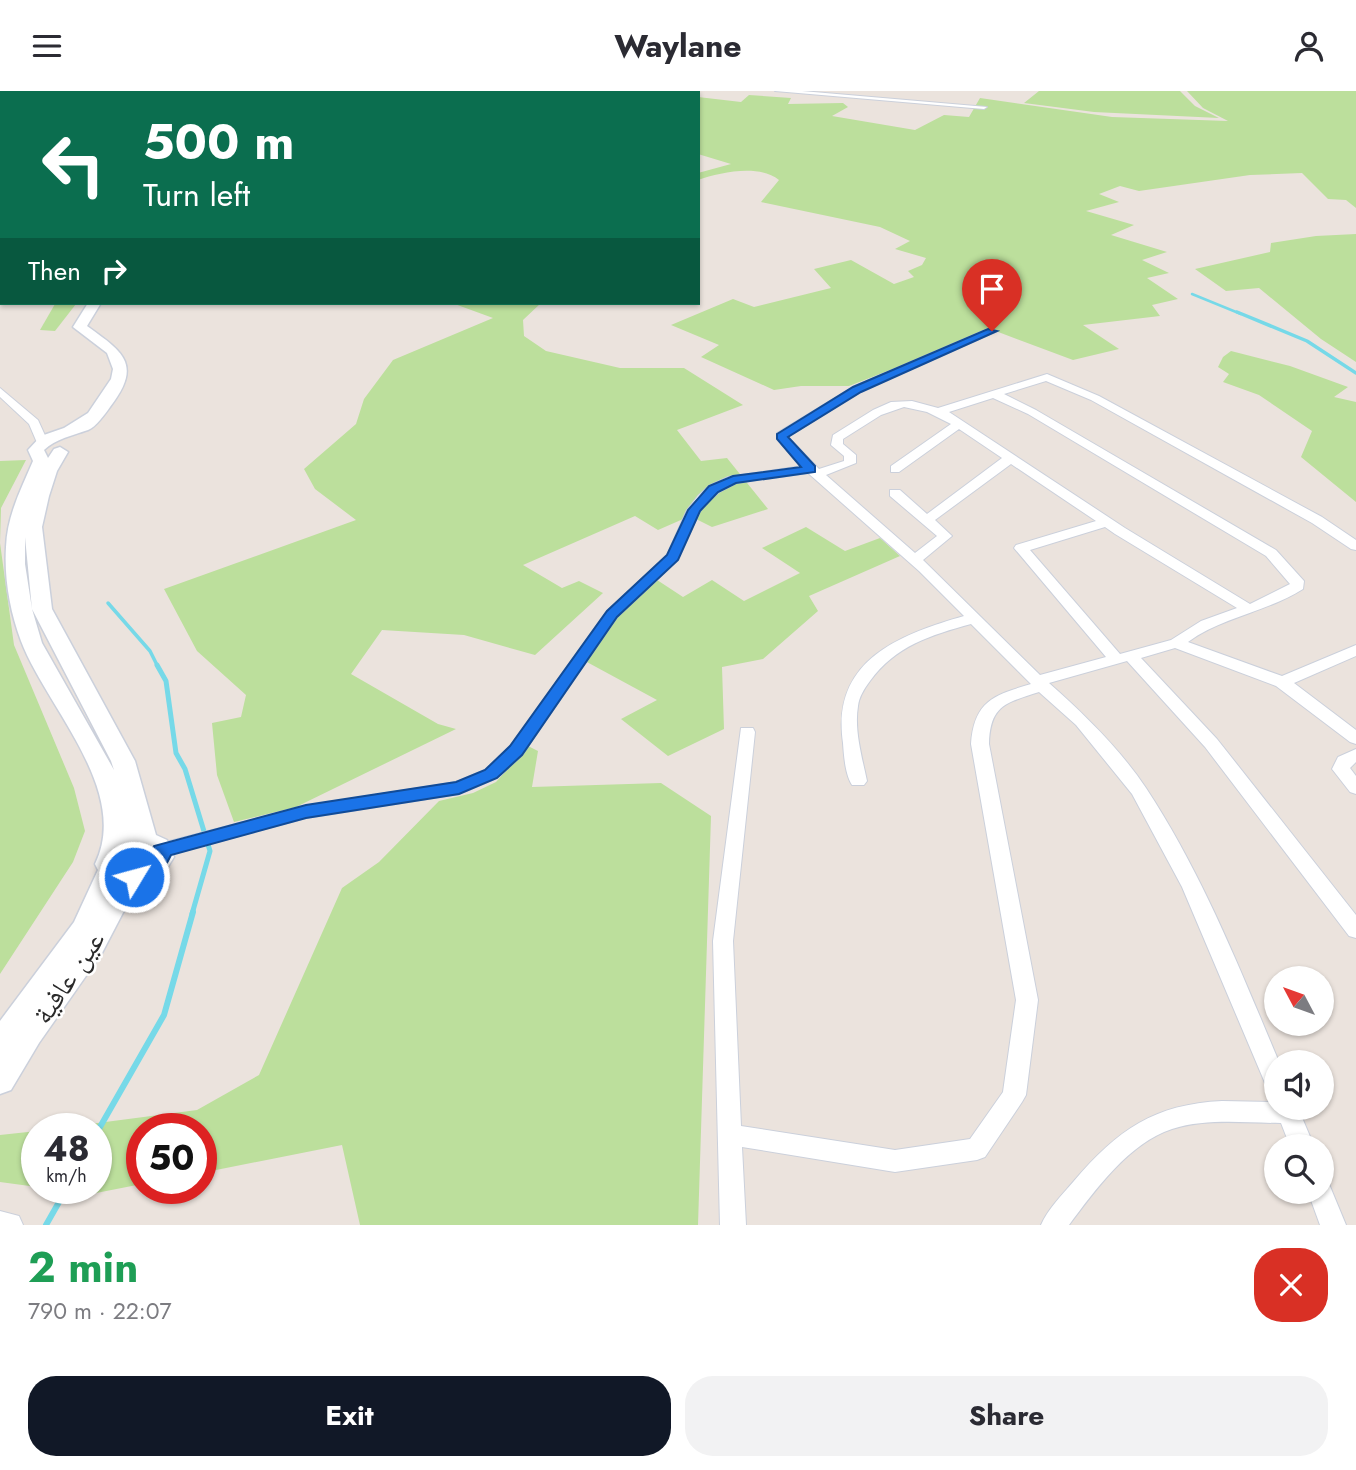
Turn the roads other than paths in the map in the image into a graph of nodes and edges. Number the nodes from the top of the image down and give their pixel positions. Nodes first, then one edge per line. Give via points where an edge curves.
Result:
1 (151, 91) edge
2 (181, 91) edge
3 (778, 91) edge
4 (865, 91) edge
5 (852, 95) junction
6 (984, 107) dead end
7 (93, 305) edge
8 (992, 331) dead end
9 (0, 391) edge
10 (994, 394) junction
11 (937, 412) junction
12 (34, 423) junction
13 (959, 424) junction
14 (57, 442) junction
15 (1012, 457) junction
16 (895, 468) dead end
17 (813, 472) junction
18 (895, 493) dead end
19 (927, 520) junction
20 (1107, 522) junction
21 (1356, 547) edge
22 (915, 560) junction
23 (1247, 608) junction
24 (975, 618) junction
25 (1176, 643) junction
26 (1356, 650) edge
27 (1124, 658) junction
28 (1282, 682) junction
29 (1040, 683) junction
30 (747, 732) dead end
31 (1356, 738) edge
32 (1356, 755) edge
33 (858, 781) dead end
34 (1356, 788) edge
35 (153, 846) junction
36 (112, 862) junction
37 (139, 875) junction
38 (1356, 930) edge
39 (0, 1044) edge
40 (1264, 1053) edge
41 (0, 1081) edge
42 (1264, 1112) edge
43 (732, 1135) junction
44 (1325, 1204) edge
45 (0, 1223) edge
46 (10, 1225) edge
47 (733, 1225) edge
48 (1054, 1225) edge
49 (1333, 1225) edge

1 - 2 street
3 - 5 street
4 - 5 street
5 - 6 street
7 - 14 main road via 80,327 101,340 121,362 120,375 94,417
8 - 17 street via 857,389 781,436
9 - 12 street
10 - 11 street
10 - 21 street via 1047,377 1095,398 1317,520
10 - 23 street via 1271,553 1298,586
11 - 13 street
11 - 17 street via 904,403 890,405 838,438 837,445 850,456 850,463
12 - 14 street
12 - 14 street
13 - 15 street
13 - 16 street
14 - 35 main road via 33,527 42,609 123,761 132,803
14 - 36 main road, عين عافية via 41,461 18,520 16,562 33,643 113,797 117,821
15 - 19 street
15 - 20 street
17 - 22 street
17 - 35 street via 733,480 708,494 694,510 673,557 612,614 516,751 491,774 459,788 306,812
18 - 19 street
19 - 22 street via 946,536
20 - 23 street
20 - 27 street via 1021,548
22 - 24 street
23 - 25 street via 1198,627
24 - 29 street
24 - 33 street via 918,634 873,665 849,709
25 - 27 street
25 - 28 street
26 - 28 street
27 - 29 street
27 - 38 street via 1211,743
28 - 31 street
29 - 40 street via 1082,721 1139,791 1192,887
29 - 43 street via 994,702 979,727 1027,1000 1014,1095 977,1149 895,1161
30 - 43 street via 723,941
32 - 34 street via 1344,761 1341,769
35 - 36 main road via 128,844
35 - 37 main road, عين عافية via 158,863
36 - 37 main road via 125,878
36 - 39 main road, عين عافية via 85,927
37 - 41 main road, عين عافية via 118,898 92,945
42 - 48 street via 1200,1114 1161,1122 1140,1133
43 - 47 street
44 - 49 street
45 - 46 street

